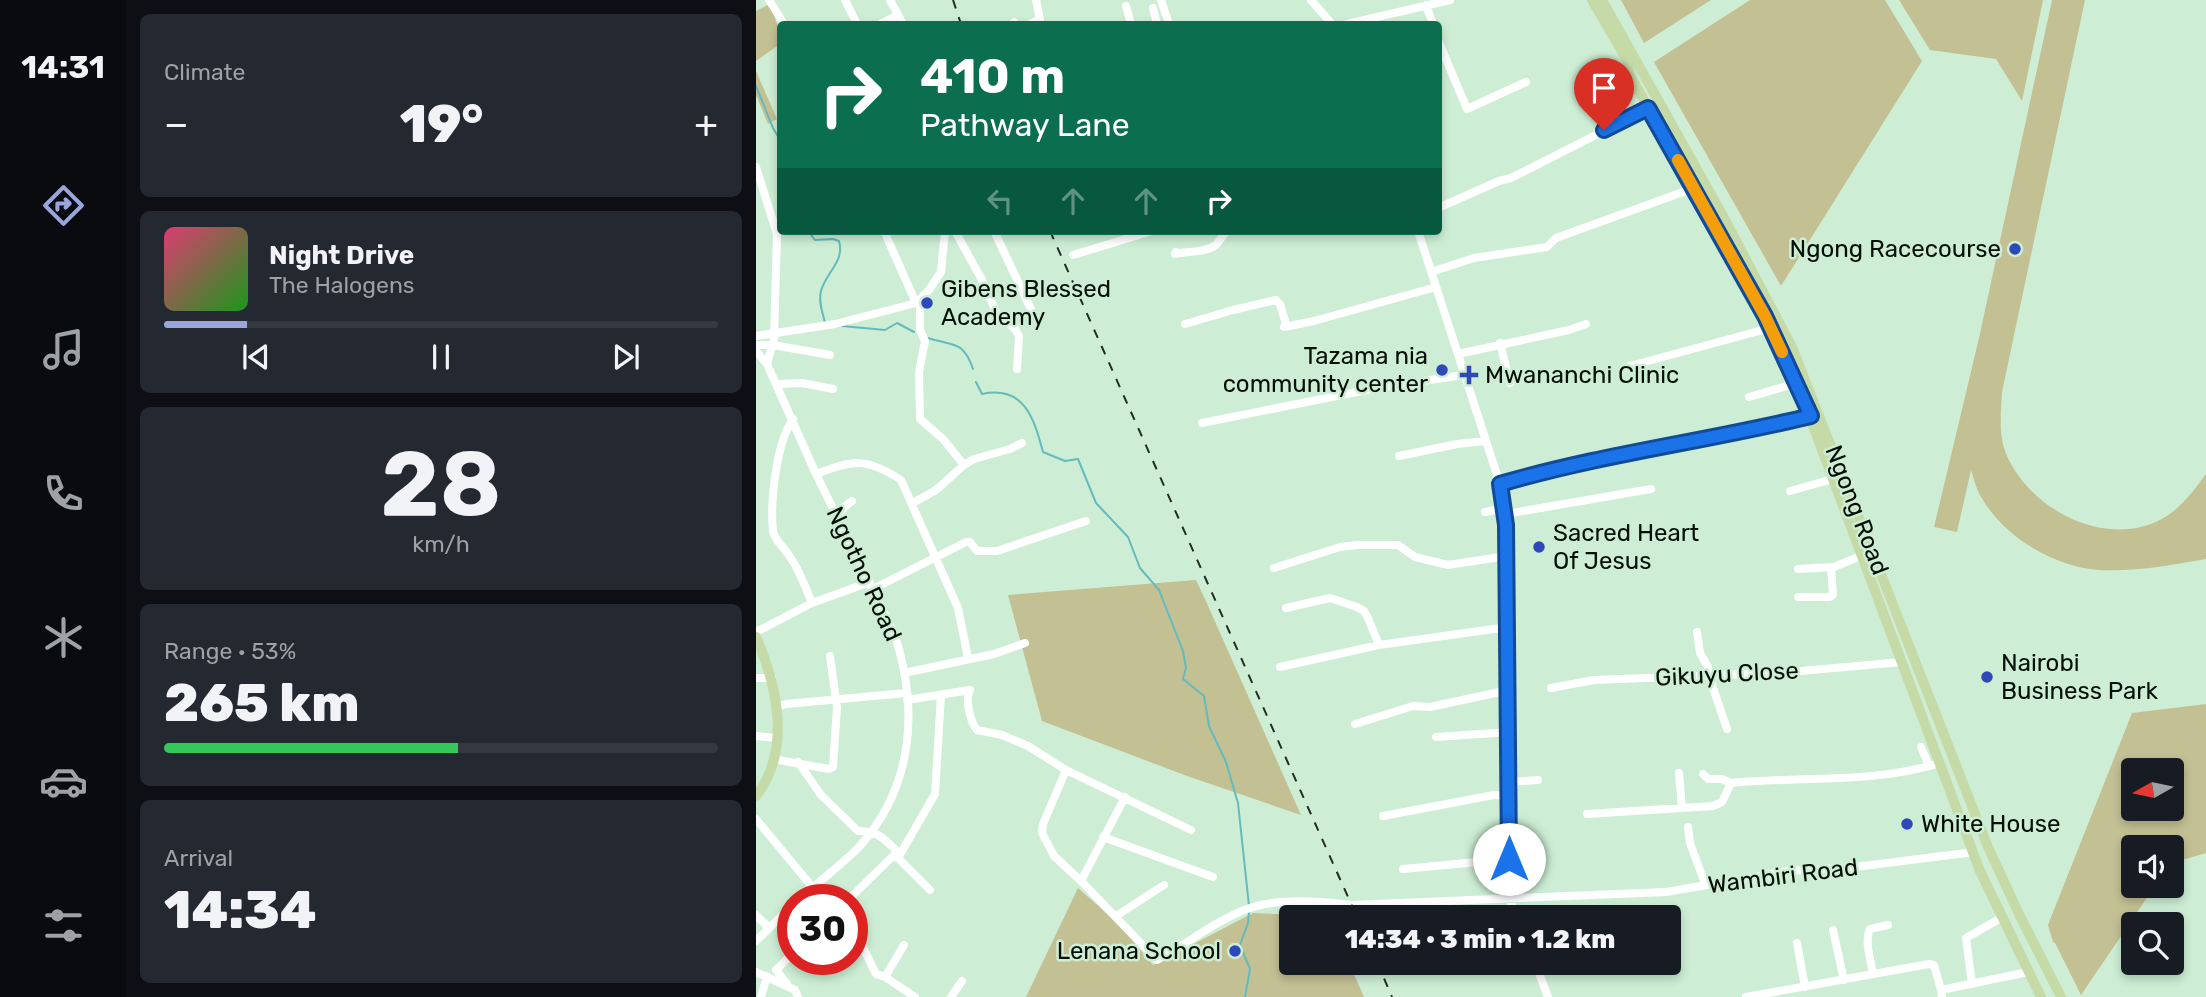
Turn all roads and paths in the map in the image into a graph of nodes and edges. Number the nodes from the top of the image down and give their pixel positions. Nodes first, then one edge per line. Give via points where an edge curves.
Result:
1 (769, 0) edge
2 (845, 0) edge
3 (890, 0) edge
4 (1036, 0) edge
5 (1161, 0) edge
6 (1311, 0) edge
7 (1450, 0) edge
8 (1592, 0) edge
9 (1602, 0) edge
10 (1426, 5) junction
11 (1126, 6) dead end
12 (1153, 8) dead end
13 (898, 15) junction
14 (782, 21) edge
15 (856, 21) edge
16 (886, 21) edge
17 (901, 21) edge
18 (1036, 21) edge
19 (1130, 21) edge
20 (1156, 21) edge
21 (1168, 21) edge
22 (1329, 21) edge
23 (1359, 21) edge
24 (1432, 21) edge
25 (1442, 50) edge
26 (1526, 82) dead end
27 (1648, 108) junction
28 (756, 167) edge
29 (1694, 188) junction
30 (1442, 206) edge
31 (886, 235) edge
32 (945, 235) edge
33 (958, 235) edge
34 (996, 235) edge
35 (1139, 235) edge
36 (1224, 235) edge
37 (1419, 235) edge
38 (1176, 252) dead end
39 (1073, 255) dead end
40 (1431, 272) junction
41 (1436, 287) junction
42 (918, 301) junction
43 (1031, 309) dead end
44 (1185, 324) dead end
45 (1586, 324) dead end
46 (1770, 328) junction
47 (773, 334) junction
48 (756, 336) edge
49 (1500, 343) junction
50 (756, 345) edge
51 (773, 345) junction
52 (756, 351) edge
53 (1458, 354) junction
54 (830, 355) dead end
55 (767, 364) junction
56 (1630, 366) dead end
57 (1017, 369) dead end
58 (1464, 375) junction
59 (1510, 383) dead end
60 (1797, 383) junction
61 (777, 384) junction
62 (833, 389) dead end
63 (1749, 397) dead end
64 (1811, 416) junction
65 (793, 419) junction
66 (1202, 422) dead end
67 (1486, 442) junction
68 (1022, 443) dead end
69 (1399, 456) dead end
70 (964, 465) junction
71 (816, 474) junction
72 (1833, 479) junction
73 (1500, 484) junction
74 (1651, 489) dead end
75 (1790, 491) dead end
76 (852, 501) dead end
77 (913, 503) junction
78 (1505, 511) junction
79 (1485, 512) dead end
80 (838, 519) junction
81 (1086, 521) dead end
82 (1863, 555) junction
83 (1507, 556) junction
84 (936, 559) junction
85 (1830, 567) junction
86 (1274, 568) dead end
87 (1798, 569) dead end
88 (871, 585) junction
89 (1798, 597) dead end
90 (812, 603) junction
91 (1286, 608) dead end
92 (1508, 627) junction
93 (1697, 632) dead end
94 (756, 635) edge
95 (1025, 643) dead end
96 (1379, 645) junction
97 (830, 656) dead end
98 (968, 659) junction
99 (1902, 662) junction
100 (1280, 667) dead end
101 (904, 673) junction
102 (1709, 676) junction
103 (756, 678) edge
104 (772, 678) junction
105 (1551, 688) dead end
106 (1509, 690) junction
107 (941, 695) junction
108 (907, 697) junction
109 (835, 699) junction
110 (777, 707) junction
111 (1355, 724) dead end
112 (1727, 729) dead end
113 (1509, 732) junction
114 (756, 736) edge
115 (1436, 737) dead end
116 (776, 738) junction
117 (1921, 747) dead end
118 (773, 759) junction
119 (798, 762) junction
120 (1935, 765) junction
121 (1066, 770) junction
122 (1679, 773) dead end
123 (1703, 774) dead end
124 (1538, 780) dead end
125 (1509, 782) junction
126 (1731, 783) junction
127 (756, 796) edge
128 (1509, 796) junction
129 (1125, 797) junction
130 (1682, 808) junction
131 (1587, 814) dead end
132 (1382, 816) dead end
133 (756, 819) edge
134 (1688, 827) dead end
135 (1191, 830) dead end
136 (872, 831) junction
137 (1103, 837) junction
138 (1988, 846) junction
139 (1974, 852) junction
140 (896, 857) junction
141 (1509, 859) junction
142 (1403, 869) dead end
143 (1213, 877) dead end
144 (1081, 881) junction
145 (809, 884) edge
146 (815, 884) edge
147 (866, 884) edge
148 (1705, 884) junction
149 (1164, 885) dead end
150 (930, 890) dead end
151 (1509, 898) junction
152 (1512, 905) edge
153 (756, 915) edge
154 (1116, 916) junction
155 (2001, 918) junction
156 (777, 920) edge
157 (1888, 925) dead end
158 (769, 928) junction
159 (1833, 930) dead end
160 (756, 941) edge
161 (1797, 943) dead end
162 (904, 945) dead end
163 (868, 958) edge
164 (756, 972) edge
165 (2028, 972) junction
166 (1873, 974) junction
167 (780, 975) edge
168 (1540, 975) edge
169 (766, 976) junction
170 (885, 977) junction
171 (2051, 979) junction
172 (1844, 980) junction
173 (962, 981) dead end
174 (1972, 984) junction
175 (789, 987) junction
176 (1805, 987) junction
177 (2035, 987) junction
178 (1941, 993) edge
179 (761, 997) edge
180 (799, 997) edge
181 (915, 997) edge
182 (951, 997) edge
183 (1548, 997) edge
184 (1746, 997) edge
185 (2040, 997) edge
186 (2061, 997) edge

1 - 14 street
2 - 15 street
3 - 13 street
4 - 18 street via 1040,19
5 - 21 street
6 - 22 street
7 - 10 street
8 - 27 main road, Ngong Road
9 - 138 main road, Ngong Road via 1792,347
10 - 23 street
10 - 24 street
11 - 19 street
12 - 20 street
13 - 16 street
13 - 17 street
25 - 26 street via 1467,109
27 - 29 main road, Ngong Road
27 - 30 street via 1511,178
28 - 47 street via 777,233
29 - 40 street via 1556,238 1547,247 1474,258
29 - 46 main road, Ngong Road
31 - 42 street
32 - 42 street via 941,272
33 - 57 street via 997,314 1018,335
34 - 43 street
35 - 39 street
36 - 38 street via 1213,246 1193,253
37 - 40 street
40 - 41 street
41 - 44 street via 1286,326 1276,300
41 - 53 street
42 - 47 street via 835,324
42 - 70 street via 925,341 919,372 920,419
45 - 49 street
46 - 56 street
46 - 60 main road, Ngong Road
47 - 48 street
47 - 51 street
49 - 53 street
49 - 59 street
50 - 51 street
51 - 54 street
51 - 55 street
52 - 55 street, Ngotho Road
53 - 58 street
55 - 61 street, Ngotho Road
58 - 66 street via 1377,387
58 - 67 street
60 - 63 street
60 - 64 main road, Ngong Road
61 - 62 street
61 - 65 street, Ngotho Road
64 - 72 main road, Ngong Road
64 - 73 street
65 - 71 street, Ngotho Road
65 - 90 street via 774,483 773,531
67 - 69 street
67 - 73 street
68 - 70 street
70 - 77 street
71 - 77 street via 851,461 867,464 901,480
71 - 80 street, Ngotho Road
72 - 75 street
72 - 82 main road, Ngong Road
73 - 78 street
74 - 78 street
76 - 80 street
77 - 84 street
78 - 79 street
78 - 83 street
80 - 88 street, Ngotho Road
81 - 84 street via 997,551 981,552 966,542
82 - 85 street
82 - 99 main road, Ngong Road
83 - 86 street via 1448,565 1415,557 1398,545 1357,545
83 - 92 street
84 - 88 street
84 - 98 street via 958,608
85 - 87 street
85 - 89 street via 1833,595
88 - 90 street
88 - 101 street, Ngotho Road via 894,633
90 - 94 street
91 - 96 street via 1329,597 1357,607 1368,618
92 - 96 street
92 - 106 street
93 - 102 street
94 - 104 main road
95 - 98 street
96 - 100 street
97 - 109 street
98 - 101 street
99 - 102 street, Gikuyu Close
99 - 120 main road, Ngong Road
101 - 108 street, Ngotho Road
102 - 105 street, Gikuyu Close via 1594,680
102 - 112 street
103 - 104 street
104 - 110 main road
106 - 111 street via 1430,707 1413,706
106 - 113 street
107 - 108 street
107 - 121 street via 970,690 977,730 1028,746
107 - 140 street via 935,794
108 - 109 street
108 - 136 street, Ngotho Road via 904,767 890,804
109 - 110 street
109 - 119 street via 833,767
110 - 116 main road
113 - 115 street
113 - 125 street
114 - 116 street
116 - 118 main road
117 - 120 street
118 - 119 street
118 - 127 main road
119 - 136 street via 821,795 858,831
120 - 126 street via 1872,776
120 - 139 main road, Ngong Road
121 - 129 street
121 - 144 street via 1042,833 1054,856
122 - 130 street
123 - 126 street
124 - 125 street
125 - 128 street
126 - 130 street via 1718,805
128 - 132 street
128 - 141 street
129 - 135 street
129 - 137 street
130 - 131 street
133 - 145 street
134 - 148 street
136 - 140 street via 897,851
136 - 146 street, Ngotho Road
137 - 143 street
137 - 144 street
138 - 139 main road
138 - 171 main road, Ngong Road
139 - 148 street, Wambiri Road via 1788,870
139 - 155 main road, Ngong Road
140 - 147 street
140 - 150 street
141 - 142 street
141 - 151 street
144 - 154 street
148 - 151 street, Wambiri Road via 1666,892
149 - 154 street
151 - 152 street
151 - 154 street, Wambiri Road via 1257,906 1157,960
153 - 158 street
155 - 165 main road, Ngong Road
155 - 174 street via 1966,939
156 - 158 street
157 - 166 street via 1868,932
158 - 160 street
159 - 172 street
161 - 176 street
162 - 170 street
163 - 170 street via 876,974
164 - 169 street
165 - 174 street
165 - 177 main road, Ngong Road
166 - 172 street
166 - 178 street via 1933,965
167 - 175 street
168 - 183 street
169 - 175 street
169 - 179 street
170 - 181 street
171 - 177 main road via 2045,989
171 - 186 main road, Ngong Road
172 - 176 street
173 - 182 street
174 - 178 street
175 - 180 street
176 - 184 street
177 - 185 main road, Ngong Road

